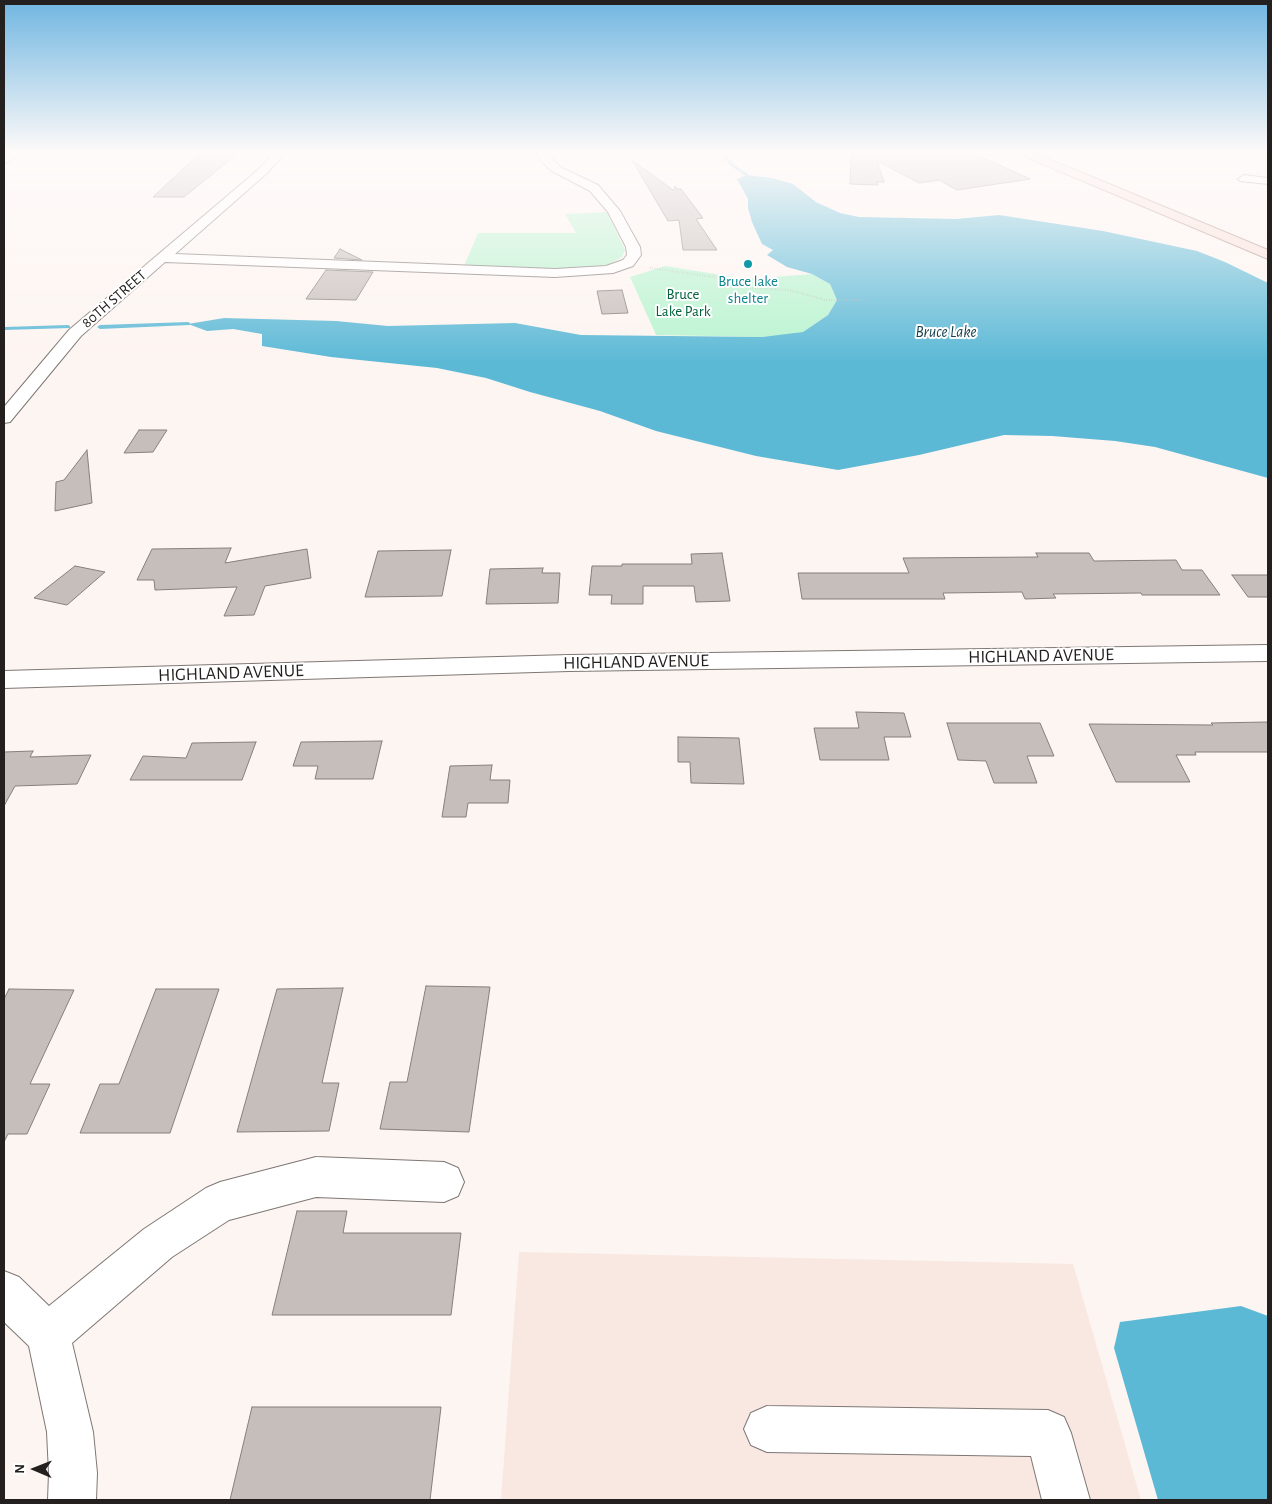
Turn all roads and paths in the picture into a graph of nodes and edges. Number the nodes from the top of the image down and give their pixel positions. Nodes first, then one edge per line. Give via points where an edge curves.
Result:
1 (203, 222) edge
2 (620, 222) edge
3 (1190, 222) edge
4 (1268, 255) edge
5 (161, 258) junction
6 (625, 264) junction
7 (865, 300) dead end
8 (4, 418) edge
9 (1268, 653) edge
10 (4, 680) edge
11 (444, 1182) dead end
12 (4, 1292) edge
13 (48, 1335) junction
14 (767, 1429) dead end
15 (72, 1500) edge
16 (1066, 1500) edge

1 - 5 street, 80TH STREET
2 - 6 street via 634,255
3 - 4 main road
5 - 6 street via 562,273 593,272
5 - 8 street, 80TH STREET via 75,333
6 - 7 path via 722,278 752,288 789,290 826,300
9 - 10 street, HIGHLAND AVENUE via 569,663
11 - 13 street via 316,1176 220,1202 158,1243
12 - 13 street
13 - 15 street via 70,1432
14 - 16 street via 1048,1433

